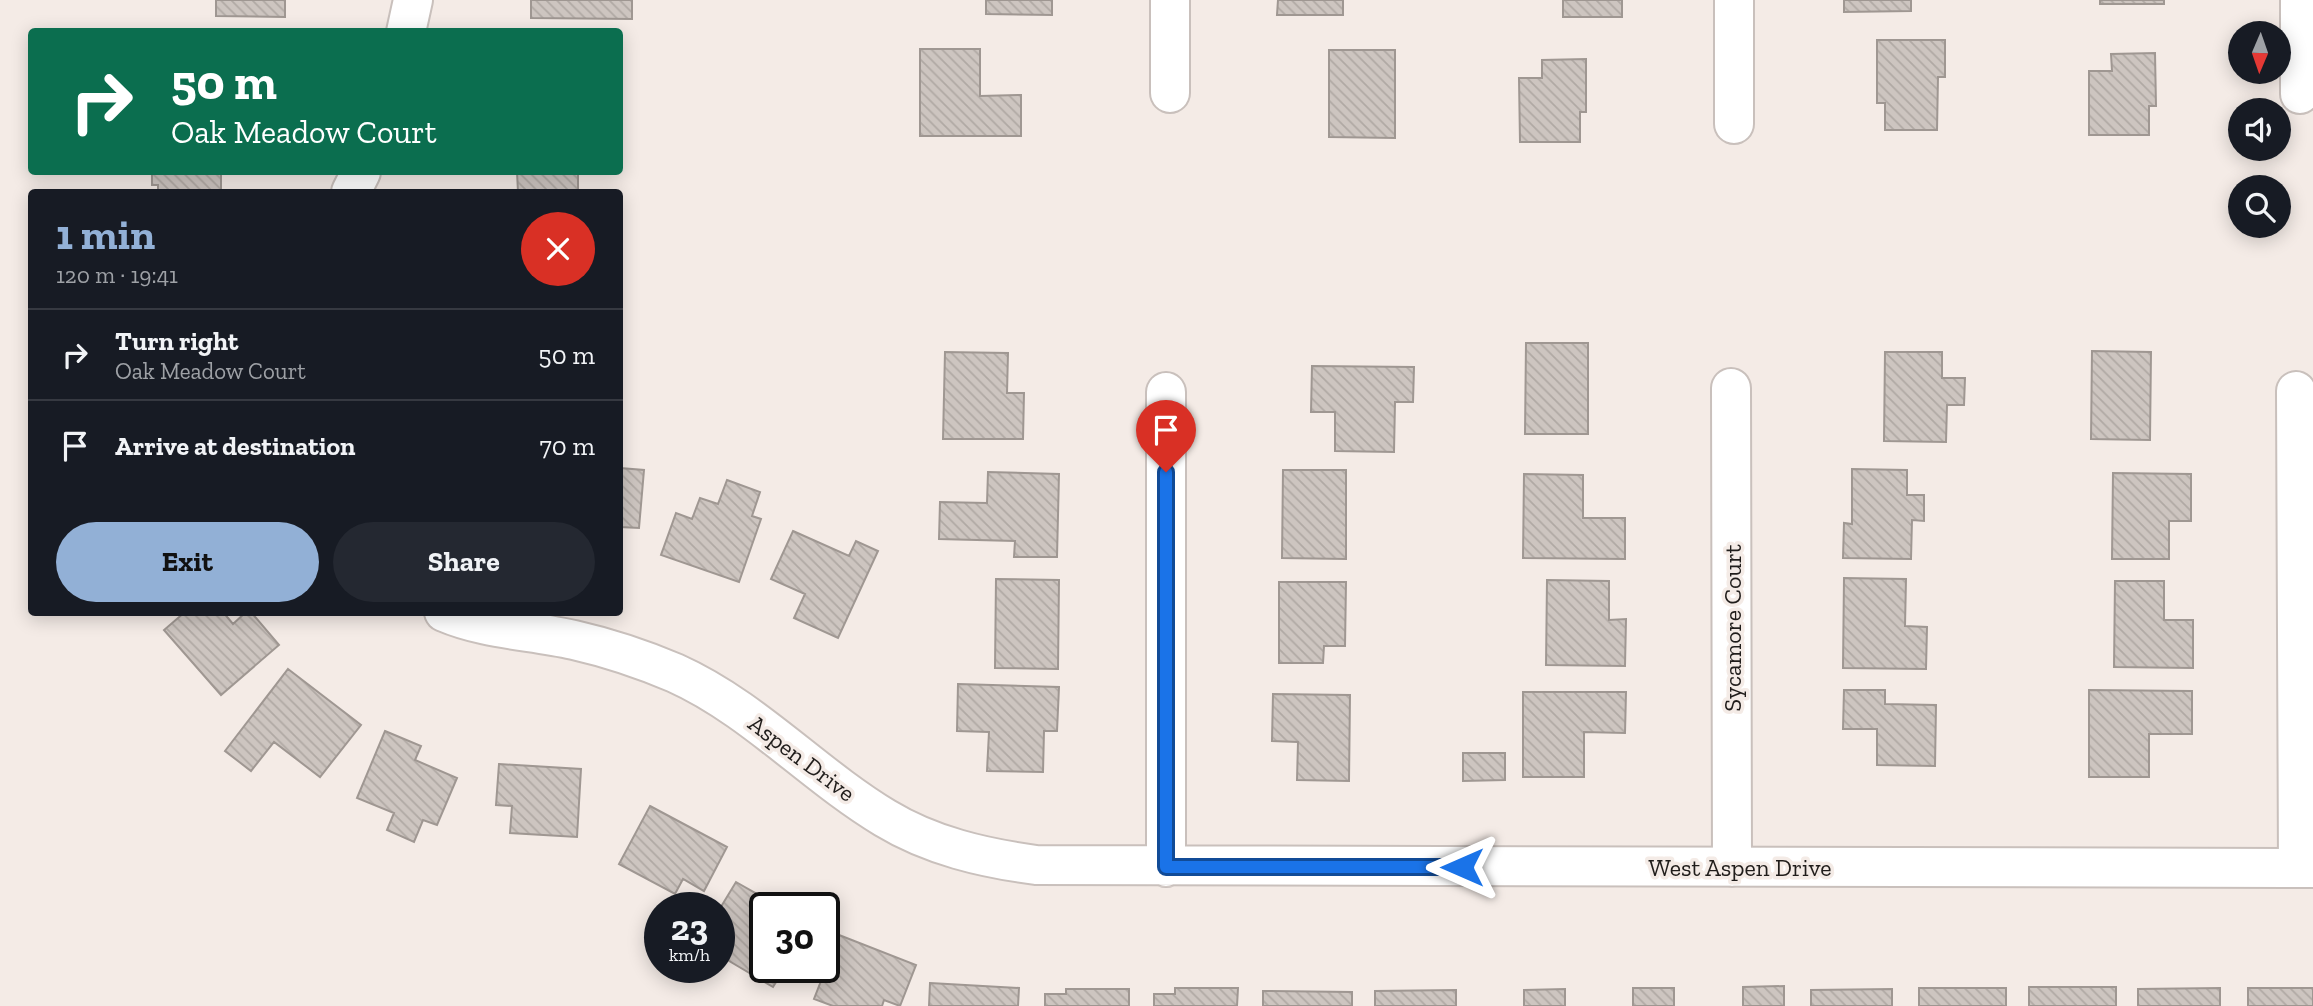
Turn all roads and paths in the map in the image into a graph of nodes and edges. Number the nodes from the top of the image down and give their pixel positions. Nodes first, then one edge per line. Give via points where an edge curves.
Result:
1 (413, 0) edge
2 (1170, 0) edge
3 (1734, 0) edge
4 (2300, 0) edge
5 (407, 28) edge
6 (1170, 93) dead end
7 (2300, 94) dead end
8 (1734, 124) dead end
9 (1731, 388) dead end
10 (2296, 391) dead end
11 (1166, 392) dead end
12 (454, 616) edge
13 (1166, 867) junction
14 (1732, 867) junction
15 (2305, 868) edge

1 - 5 street
2 - 6 street
3 - 8 street
4 - 7 street
9 - 14 street, Sycamore Court
10 - 15 street
11 - 13 street
12 - 13 street, Aspen Drive via 494,628 586,643 677,674 719,697 887,819 941,844 992,859 1036,865
13 - 14 street, West Aspen Drive
14 - 15 street, West Aspen Drive

